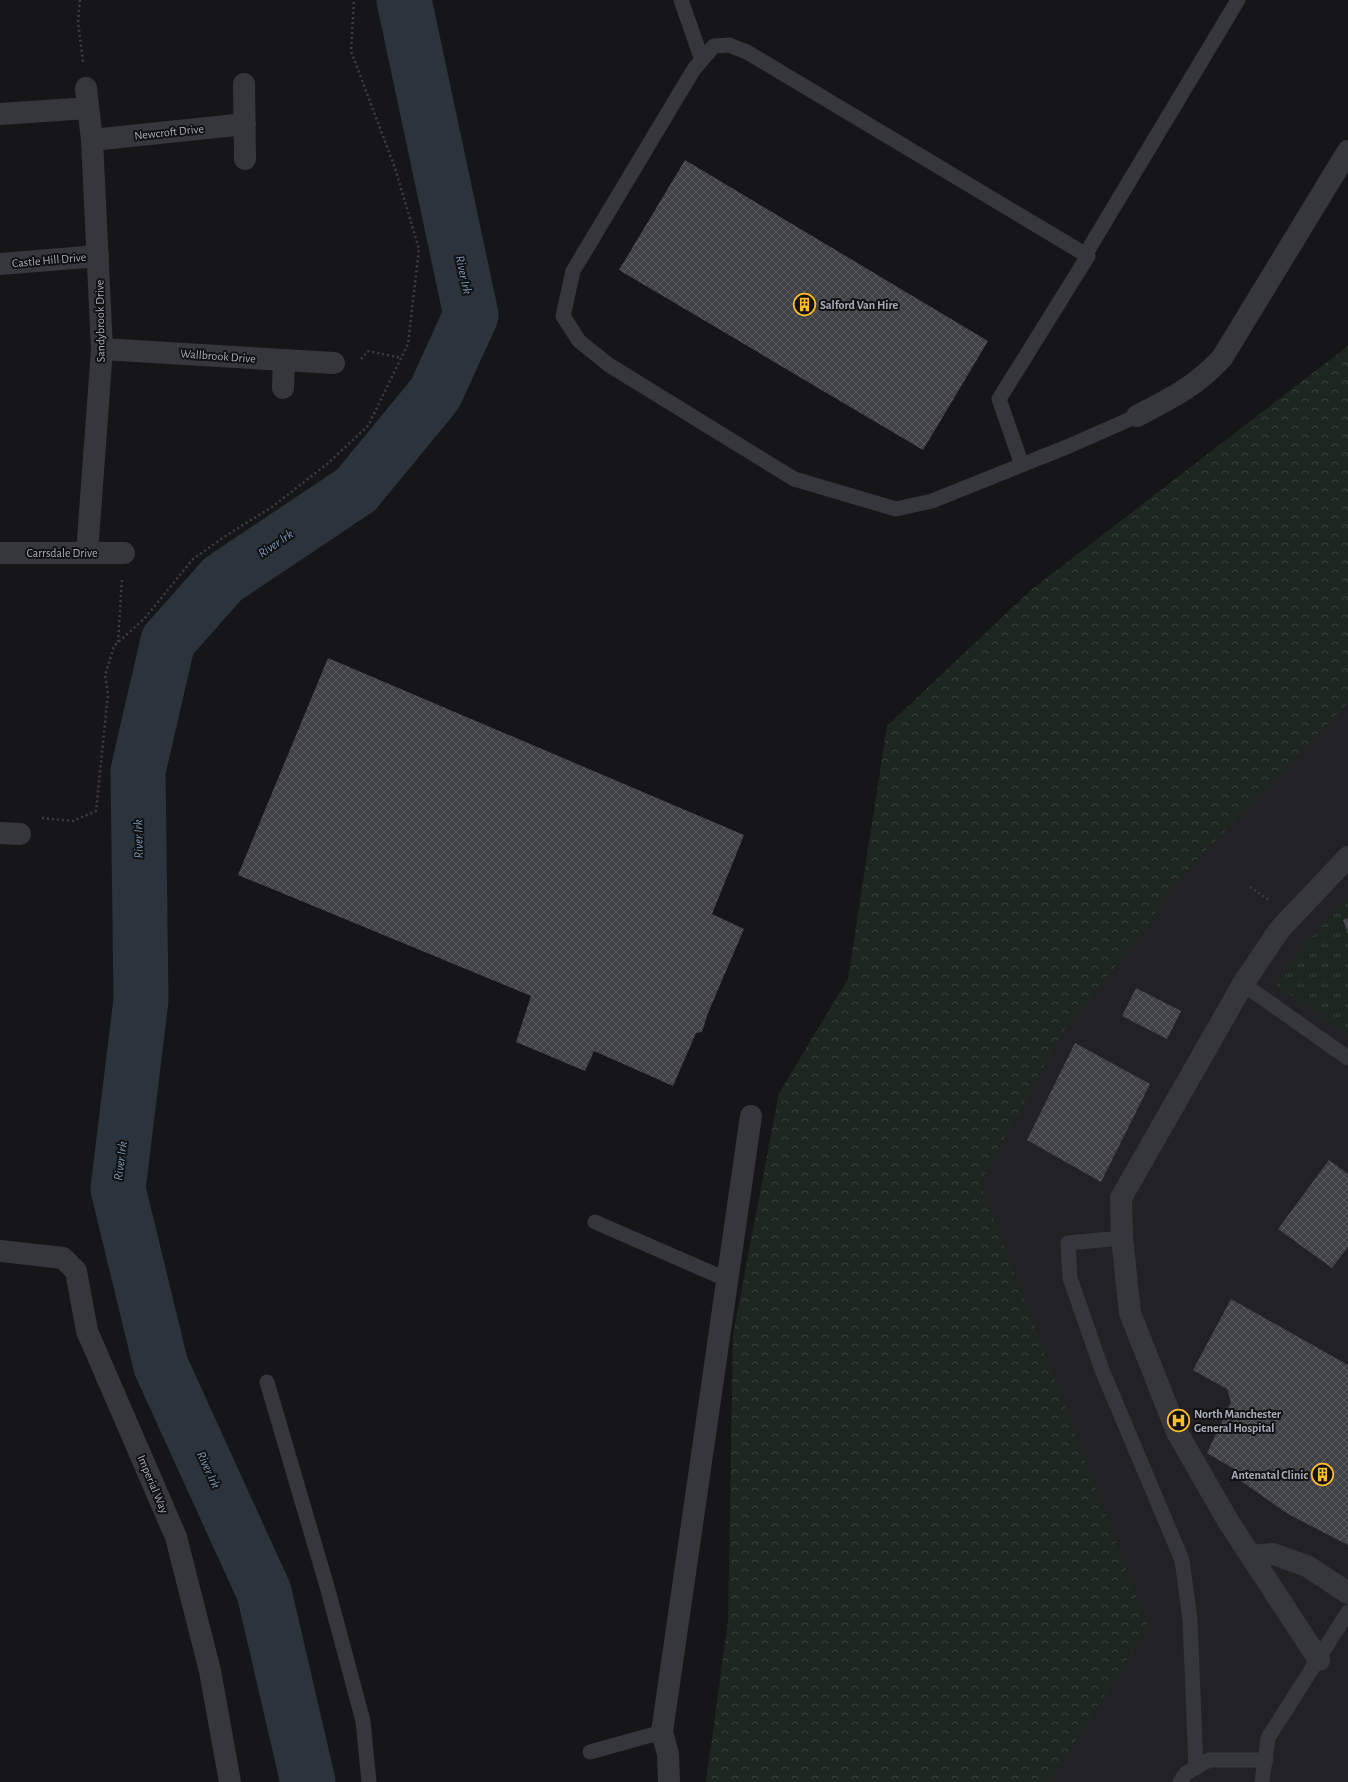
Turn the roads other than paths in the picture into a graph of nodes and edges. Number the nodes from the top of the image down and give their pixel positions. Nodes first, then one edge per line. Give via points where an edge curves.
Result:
1 (680, 0) edge
2 (1238, 0) edge
3 (702, 60) junction
4 (244, 84) dead end
5 (0, 114) edge
6 (245, 124) junction
7 (92, 140) junction
8 (1348, 151) edge
9 (245, 159) dead end
10 (1085, 255) junction
11 (98, 256) junction
12 (0, 264) edge
13 (102, 349) junction
14 (284, 360) junction
15 (334, 363) dead end
16 (283, 388) dead end
17 (1137, 416) joint
18 (1022, 465) junction
19 (0, 553) edge
20 (87, 553) junction
21 (124, 553) road end
22 (1348, 857) edge
23 (1243, 984) junction
24 (1348, 1058) edge
25 (752, 1116) dead end
26 (595, 1222) dead end
27 (1122, 1238) junction
28 (0, 1251) edge
29 (728, 1280) junction
30 (267, 1382) dead end
31 (1251, 1556) junction
32 (1348, 1593) edge
33 (1348, 1612) edge
34 (1319, 1660) junction
35 (662, 1732) junction
36 (590, 1752) dead end
37 (1266, 1760) junction
38 (1196, 1768) junction
39 (230, 1782) edge
40 (369, 1782) edge
41 (669, 1782) edge
42 (1180, 1782) edge
43 (1262, 1782) edge

1 - 3 lane
2 - 10 lane
3 - 10 lane via 714,46 729,45 747,52
3 - 18 lane via 694,69 573,271 563,316 580,342 609,364 794,479 896,509 932,501
4 - 6 street
5 - 7 street, Sandybrook Drive via 87,98
6 - 7 street, Newcroft Drive
6 - 9 street
7 - 11 street, Sandybrook Drive
8 - 17 street via 1222,358 1207,374 1187,389
10 - 18 lane via 1088,256 999,399
11 - 12 street, Castle Hill Drive
11 - 13 street, Sandybrook Drive
13 - 14 street, Wallbrook Drive
13 - 20 street, Sandybrook Drive
14 - 15 street, Wallbrook Drive
14 - 16 street
17 - 18 lane
19 - 20 street, Carrsdale Drive
20 - 21 street, Carrsdale Drive
22 - 23 street via 1280,929
23 - 24 lane
23 - 27 street via 1121,1198
25 - 29 street
26 - 29 lane
27 - 31 street via 1130,1313 1177,1432
27 - 38 lane via 1068,1243 1070,1278 1102,1370 1182,1560 1190,1620
28 - 39 street, Imperial Way via 63,1258 76,1271 87,1331 176,1537 210,1671
29 - 35 street
30 - 40 lane via 328,1590 363,1721
31 - 32 street via 1273,1554 1307,1566
31 - 34 street
33 - 34 lane
34 - 37 lane via 1268,1738
35 - 36 lane
35 - 41 street via 668,1754
37 - 38 lane via 1209,1760
37 - 43 lane
38 - 42 lane via 1186,1773

